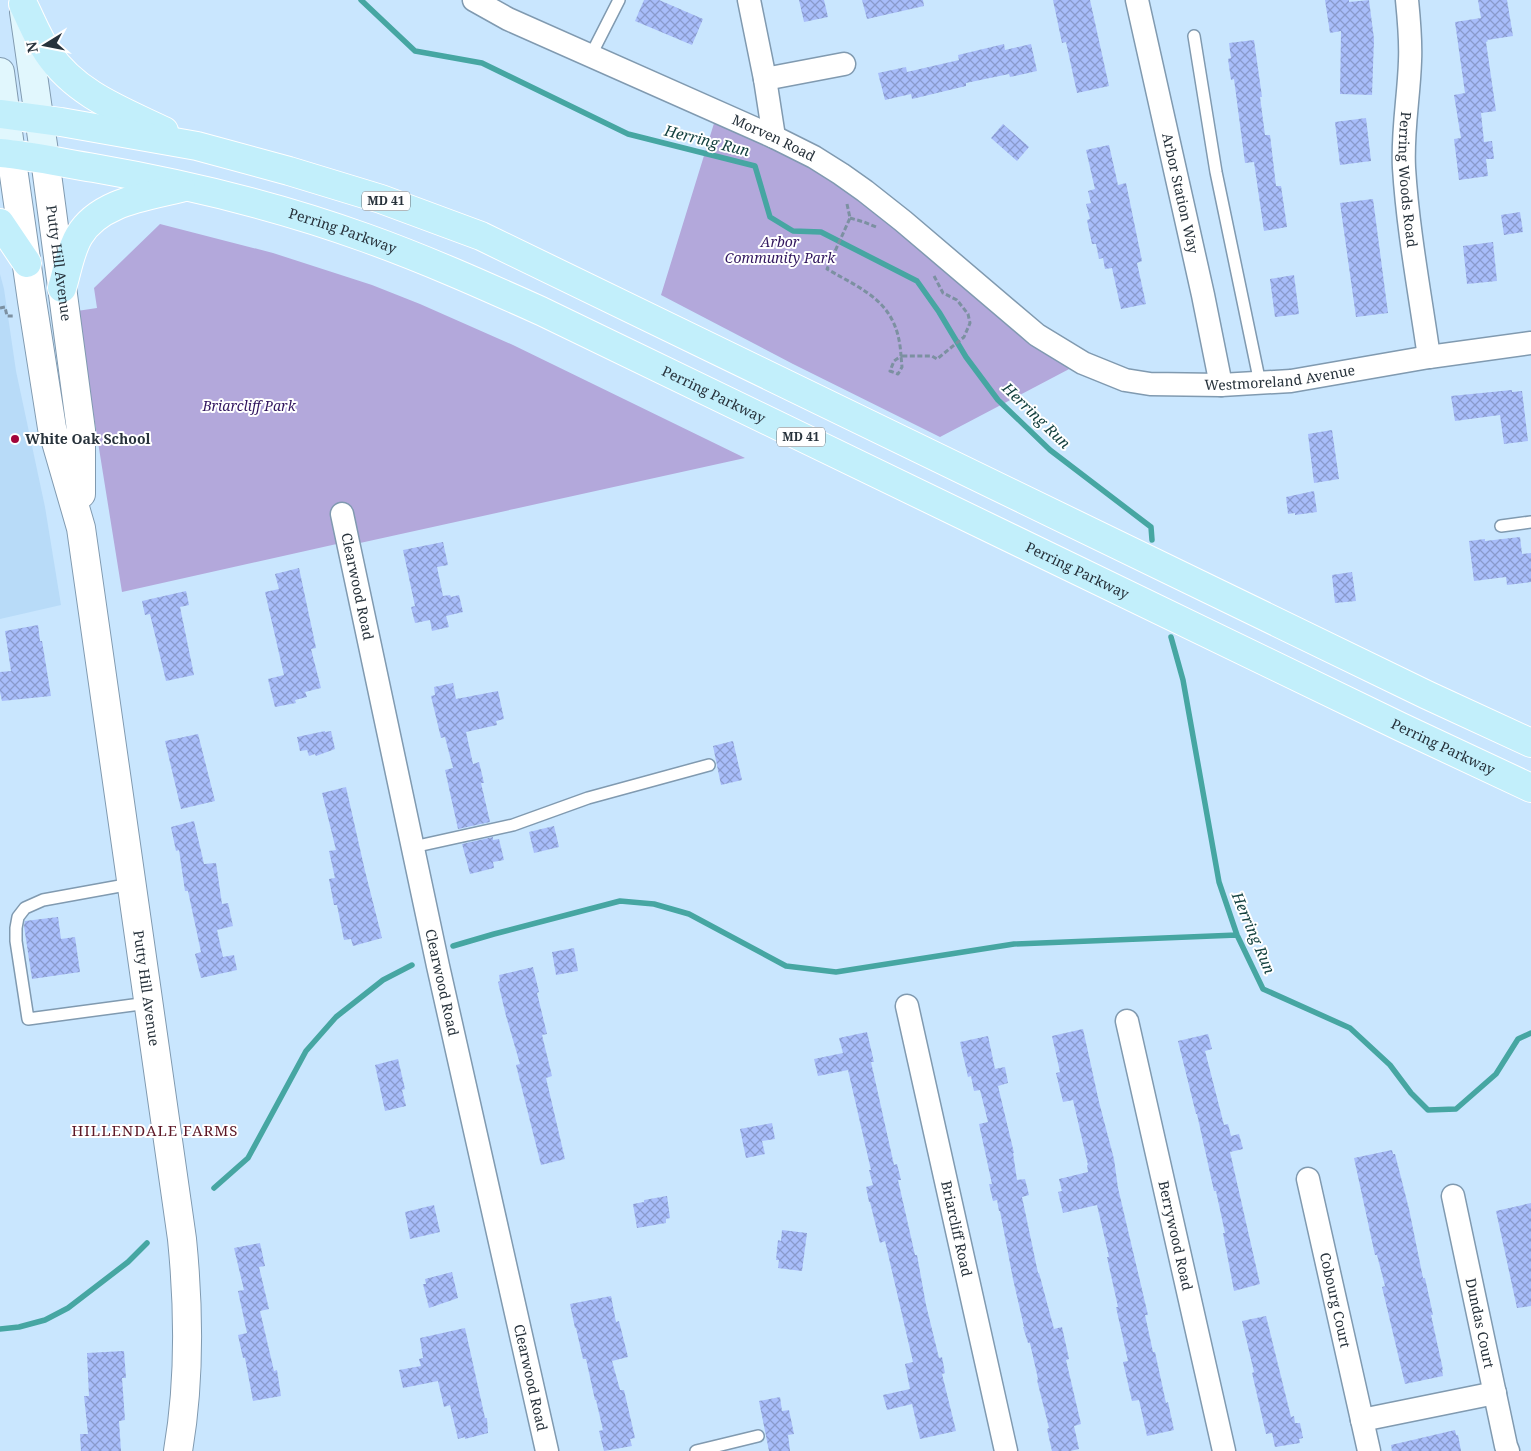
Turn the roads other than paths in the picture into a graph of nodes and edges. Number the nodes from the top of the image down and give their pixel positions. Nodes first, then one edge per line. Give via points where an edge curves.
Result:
1 (474, 0) edge
2 (619, 0) edge
3 (749, 0) edge
4 (1136, 0) edge
5 (1406, 0) edge
6 (23, 2) edge
7 (1194, 36) dead end
8 (591, 55) junction
9 (844, 64) dead end
10 (0, 72) edge
11 (765, 78) junction
12 (3, 114) edge
13 (39, 119) junction
14 (774, 137) junction
15 (197, 146) junction
16 (6, 154) edge
17 (45, 159) junction
18 (187, 186) junction
19 (0, 223) edge
20 (27, 262) junction
21 (62, 288) junction
22 (1037, 335) joint
23 (1531, 343) edge
24 (1430, 357) junction
25 (1260, 383) junction
26 (1221, 385) junction
27 (342, 514) dead end
28 (1531, 522) edge
29 (1501, 526) dead end
30 (81, 528) junction
31 (1531, 743) edge
32 (709, 766) dead end
33 (1531, 788) edge
34 (413, 847) junction
35 (131, 884) junction
36 (148, 1003) junction
37 (907, 1006) dead end
38 (1127, 1021) dead end
39 (1308, 1179) dead end
40 (1453, 1196) dead end
41 (1495, 1394) junction
42 (1362, 1420) junction
43 (758, 1436) dead end
44 (178, 1451) edge
45 (547, 1451) edge
46 (696, 1451) edge
47 (1006, 1451) edge
48 (1224, 1451) edge
49 (1370, 1451) edge
50 (1508, 1451) edge

1 - 8 street, Morven Road via 508,19
2 - 8 lane
3 - 11 street
4 - 26 street, Arbor Station Way
5 - 24 street, Perring Woods Road via 1410,61 1404,166
6 - 13 main road, Putty Hill Avenue
6 - 15 main road via 47,52 81,88 106,104
7 - 25 lane via 1216,172
8 - 14 street, Morven Road
9 - 11 street
10 - 12 main road, Putty Hill Avenue
11 - 14 street
12 - 13 main road, MD 41
12 - 16 main road, Putty Hill Avenue
13 - 15 main road, MD 41
13 - 17 main road, Putty Hill Avenue
14 - 22 street, Morven Road via 847,178 903,221
15 - 31 main road, MD 41 via 381,199 481,236 1427,696
16 - 17 main road, Perring Parkway / MD 41
16 - 20 street, Putty Hill Avenue
17 - 18 main road, Perring Parkway / MD 41
17 - 21 street, Putty Hill Avenue
18 - 21 main road via 128,201 88,222 78,238
18 - 33 main road, Perring Parkway / MD 41 via 278,208 366,238 532,307
19 - 20 main road
20 - 30 street, Putty Hill Avenue via 52,428
21 - 30 street, Putty Hill Avenue via 81,430
22 - 26 street, Westmoreland Avenue via 1083,363 1125,380 1150,384
23 - 24 street, Westmoreland Avenue
24 - 25 street, Westmoreland Avenue via 1291,381
25 - 26 street, Westmoreland Avenue
27 - 34 street, Clearwood Road
28 - 29 lane
30 - 35 street, Putty Hill Avenue
32 - 34 lane via 588,798 513,825
34 - 45 street, Clearwood Road
35 - 36 street, Putty Hill Avenue
35 - 36 lane via 58,896 25,908 18,917 16,942 28,1019
36 - 44 street, Putty Hill Avenue via 185,1273 186,1368
37 - 47 street, Briarcliff Road
38 - 48 street, Berrywood Road
39 - 42 street, Cobourg Court
40 - 41 street, Dundas Court
41 - 42 street
41 - 50 street, Dundas Court
42 - 49 street, Cobourg Court
43 - 46 lane

